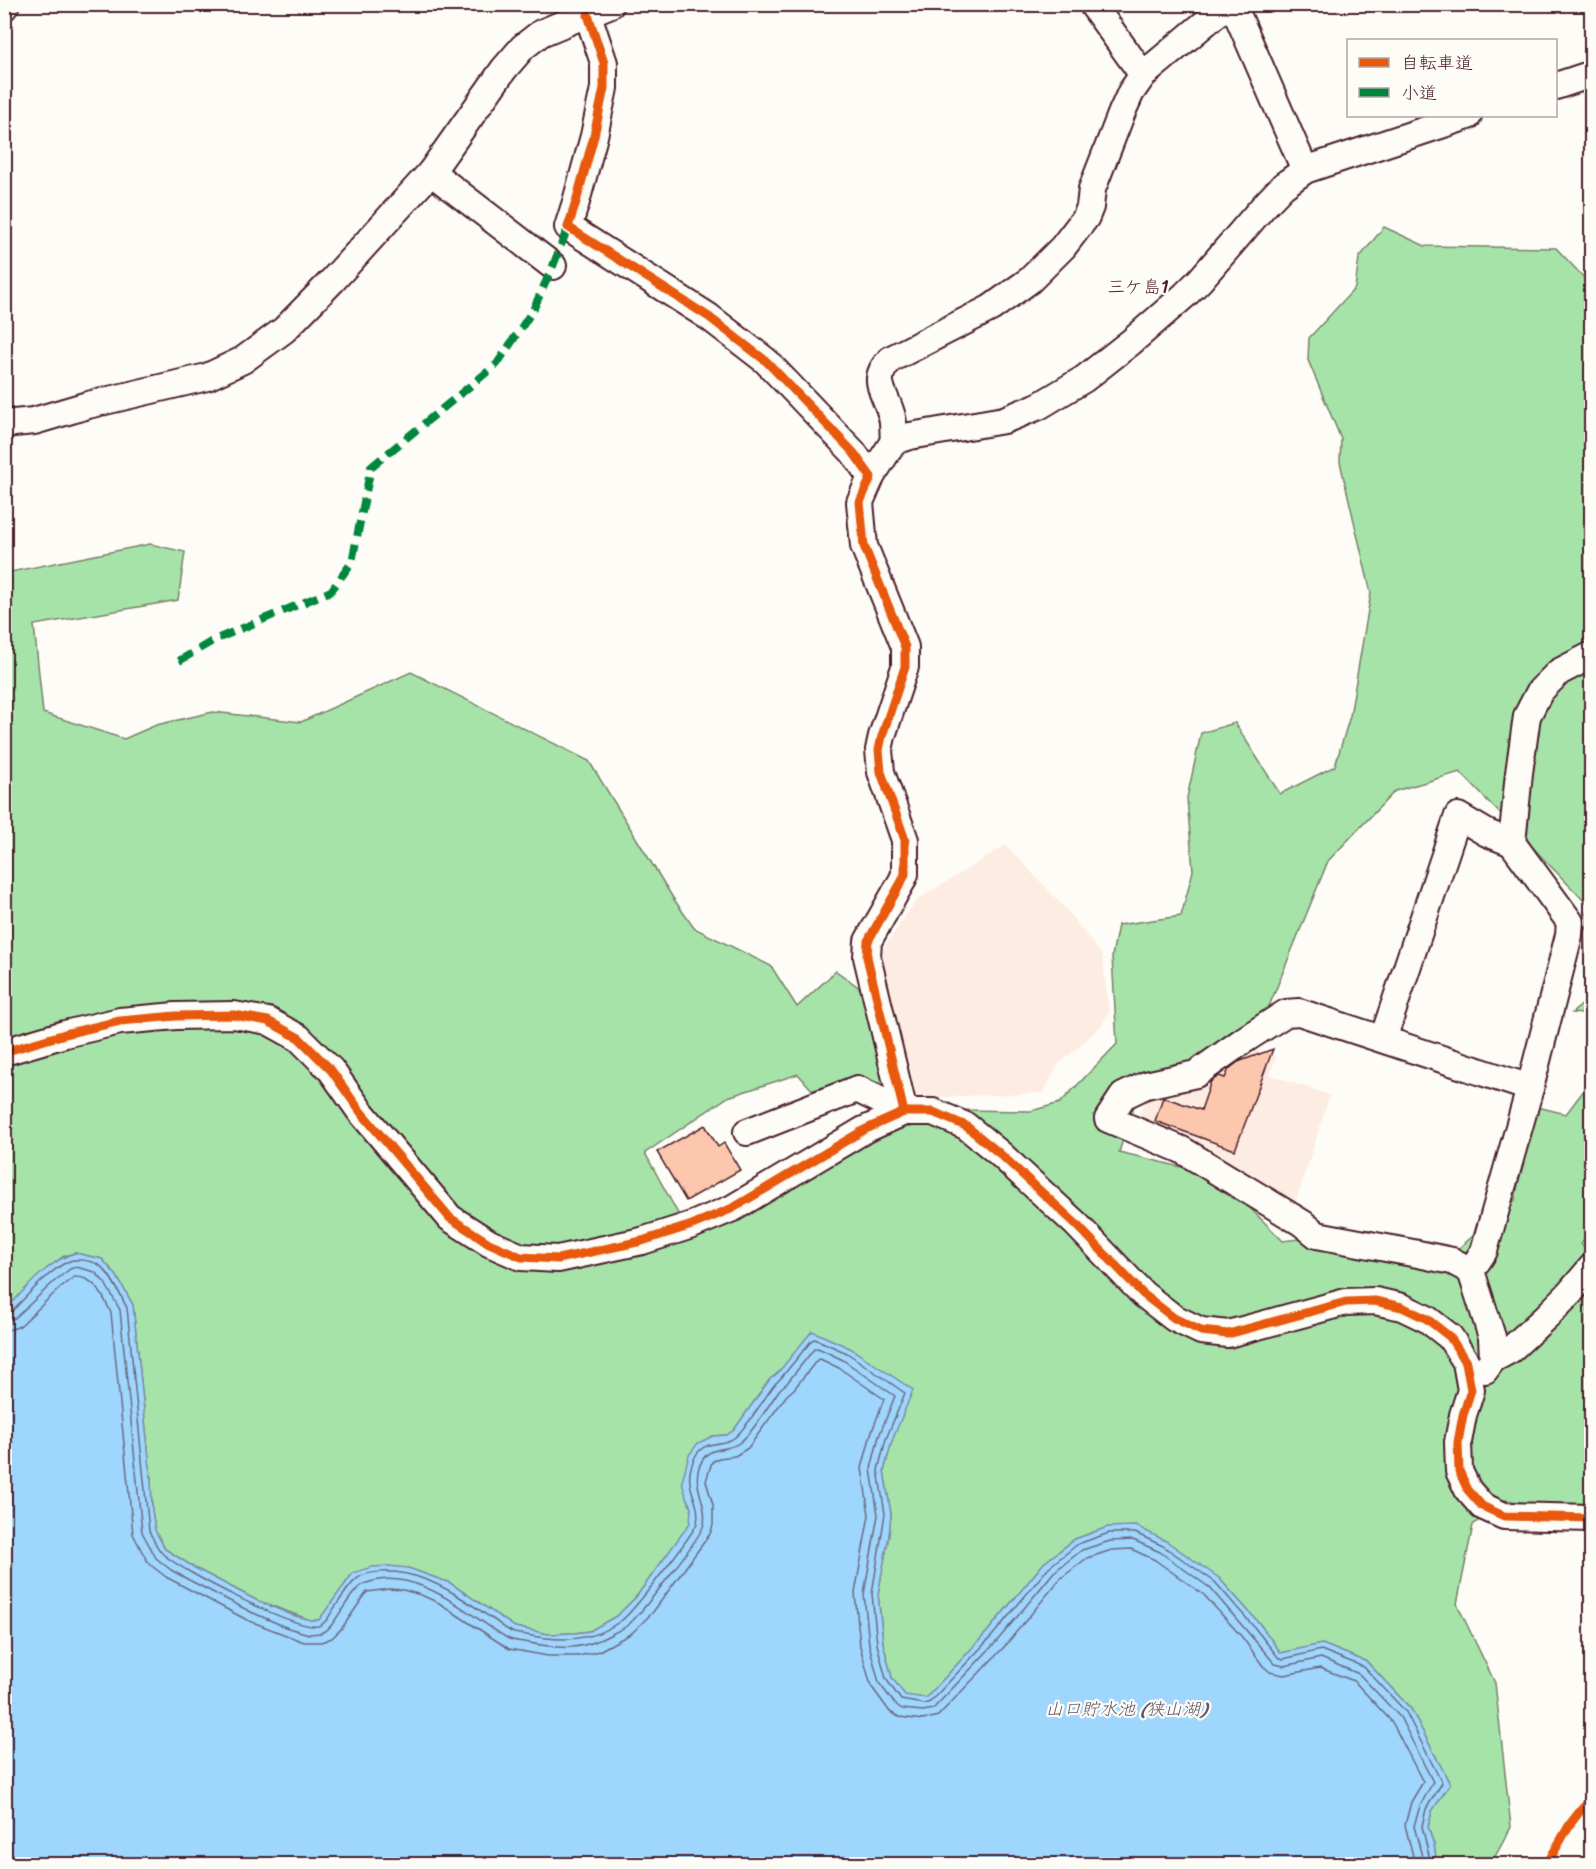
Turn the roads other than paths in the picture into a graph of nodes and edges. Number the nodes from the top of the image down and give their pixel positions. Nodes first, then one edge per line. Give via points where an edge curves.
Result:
1 (611, 4) edge
2 (1092, 4) edge
3 (1228, 4) edge
4 (1237, 4) edge
5 (588, 15) junction
6 (1592, 74) edge
7 (1143, 75) junction
8 (1557, 86) edge
9 (1465, 117) edge
10 (1305, 170) junction
11 (431, 172) junction
12 (553, 266) dead end
13 (4, 424) edge
14 (894, 441) junction
15 (871, 477) junction
16 (1592, 655) edge
17 (1512, 843) junction
18 (1383, 1040) junction
19 (4, 1052) edge
20 (1530, 1088) junction
21 (904, 1112) junction
22 (747, 1132) dead end
23 (1592, 1267) edge
24 (1471, 1271) junction
25 (1493, 1359) junction
26 (1471, 1390) junction
27 (1592, 1518) edge

1 - 5 street
2 - 7 street
3 - 7 street
4 - 10 street via 1237,14
5 - 11 street via 541,33 523,47
5 - 15 street via 604,63 604,88 568,227 709,317 766,361 853,452
6 - 8 street
7 - 14 street via 1122,112 1092,189 1086,217 1063,247 1030,280 991,308 884,366 880,387 892,417
9 - 10 street
10 - 14 street via 1283,186 1185,295 1084,379 1039,406 1004,420
11 - 12 street
11 - 13 street via 284,330 243,360 207,377 34,421
14 - 15 street
15 - 21 street via 860,502 864,546 906,647 905,667 879,750 881,772 905,840 906,865 902,881 868,941 867,957
16 - 17 street via 1559,672 1540,691 1527,716
17 - 18 street via 1458,816
17 - 20 street via 1570,922
18 - 20 street
18 - 24 street via 1299,1012 1286,1013 1196,1074 1146,1085 1123,1096 1108,1119 1182,1150 1317,1235 1441,1259
19 - 21 street via 120,1021 234,1016 268,1021 299,1038 331,1070 360,1111 450,1218 489,1243 521,1257 558,1259 642,1241 692,1225 733,1208 864,1130
20 - 24 street via 1484,1251
21 - 22 street via 857,1089
21 - 26 street via 933,1112 966,1126 1076,1224 1143,1294 1174,1318 1201,1331 1228,1334 1346,1302 1375,1301 1402,1307 1450,1337 1466,1362
23 - 25 street via 1547,1316 1510,1350
24 - 25 street via 1492,1337
25 - 26 street
26 - 27 street via 1458,1442 1459,1471 1482,1506 1504,1516

